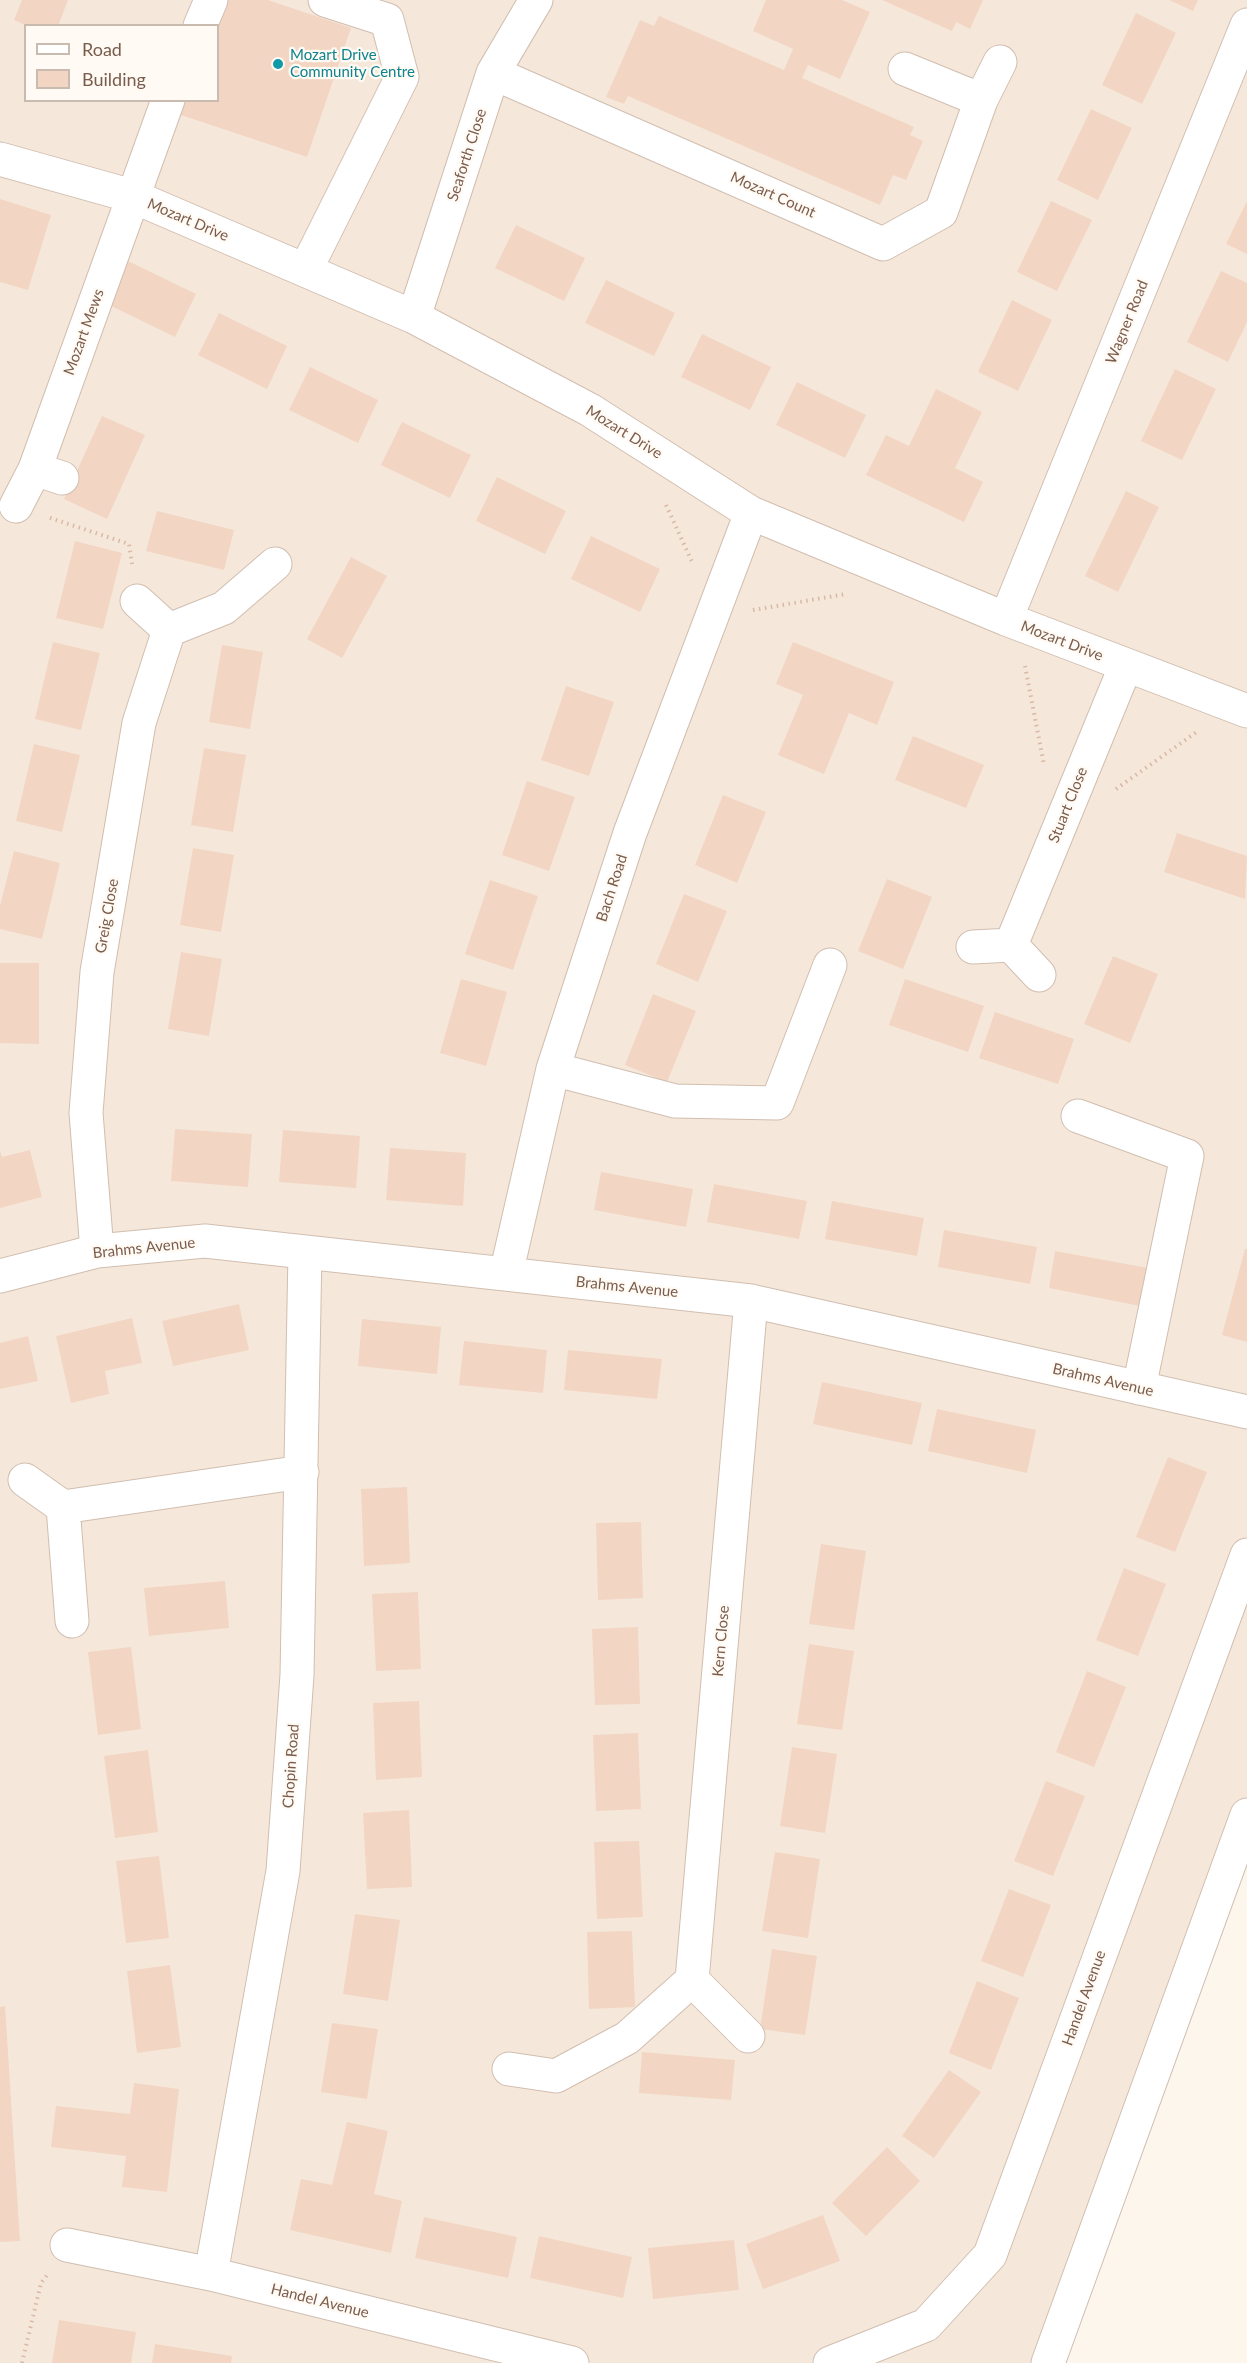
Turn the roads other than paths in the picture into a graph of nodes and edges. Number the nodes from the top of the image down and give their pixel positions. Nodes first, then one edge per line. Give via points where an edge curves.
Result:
1 (211, 0) edge
2 (325, 0) edge
3 (536, 0) edge
4 (201, 24) edge
5 (1247, 25) edge
6 (1000, 62) dead end
7 (905, 69) dead end
8 (493, 73) junction
9 (981, 100) junction
10 (167, 102) edge
11 (0, 159) edge
12 (132, 196) junction
13 (306, 269) junction
14 (414, 317) junction
15 (16, 506) road end
16 (751, 513) junction
17 (275, 564) dead end
18 (137, 601) road end
19 (1006, 619) junction
20 (169, 630) junction
21 (1126, 665) junction
22 (1247, 711) edge
23 (1011, 945) junction
24 (974, 947) dead end
25 (830, 965) dead end
26 (1039, 975) dead end
27 (553, 1070) junction
28 (1078, 1116) dead end
29 (96, 1251) junction
30 (305, 1252) junction
31 (506, 1274) junction
32 (0, 1276) edge
33 (750, 1301) junction
34 (1139, 1388) junction
35 (1247, 1412) edge
36 (302, 1472) junction
37 (25, 1480) dead end
38 (63, 1507) junction
39 (1247, 1555) edge
40 (72, 1621) dead end
41 (1247, 1815) edge
42 (692, 1980) junction
43 (748, 2036) dead end
44 (509, 2069) dead end
45 (67, 2245) road end
46 (211, 2274) junction
47 (572, 2363) edge
48 (830, 2363) edge
49 (1048, 2363) edge

1 - 4 street
2 - 13 street via 387,20 402,77
3 - 8 street, Seaforth Close
5 - 19 street, Wagner Road
6 - 9 street, Mozart Count
7 - 9 street
8 - 9 street, Mozart Count via 883,243 941,212
8 - 14 street, Seaforth Close
10 - 12 street, Mozart Mews
11 - 12 street, Mozart Drive
12 - 13 street, Mozart Drive
12 - 15 street, Mozart Mews via 49,473
13 - 14 street, Mozart Drive
14 - 16 street, Mozart Drive via 590,410
16 - 19 street, Mozart Drive
16 - 27 street, Bach Road via 630,833
17 - 20 street via 224,608
18 - 20 street
19 - 21 street, Mozart Drive
20 - 29 street, Greig Close via 139,723 97,972 86,1113
21 - 22 street, Mozart Drive
21 - 23 street, Stuart Close
23 - 24 street
23 - 26 street
25 - 27 street via 777,1103 675,1101
27 - 31 street, Bach Road
28 - 34 street via 1187,1156
29 - 30 street, Brahms Avenue via 206,1241
29 - 32 street, Brahms Avenue
30 - 31 street, Brahms Avenue
30 - 36 street, Chopin Road
31 - 33 street, Brahms Avenue
33 - 34 street, Brahms Avenue
33 - 42 street, Kern Close
34 - 35 street, Brahms Avenue
36 - 38 street
36 - 46 street, Chopin Road via 297,1675 283,1871
37 - 38 street
38 - 40 street
39 - 48 street, Handel Avenue via 990,2255 926,2325
41 - 49 street
42 - 43 street
42 - 44 street via 627,2038 556,2076
45 - 46 street, Handel Avenue
46 - 47 street, Handel Avenue

